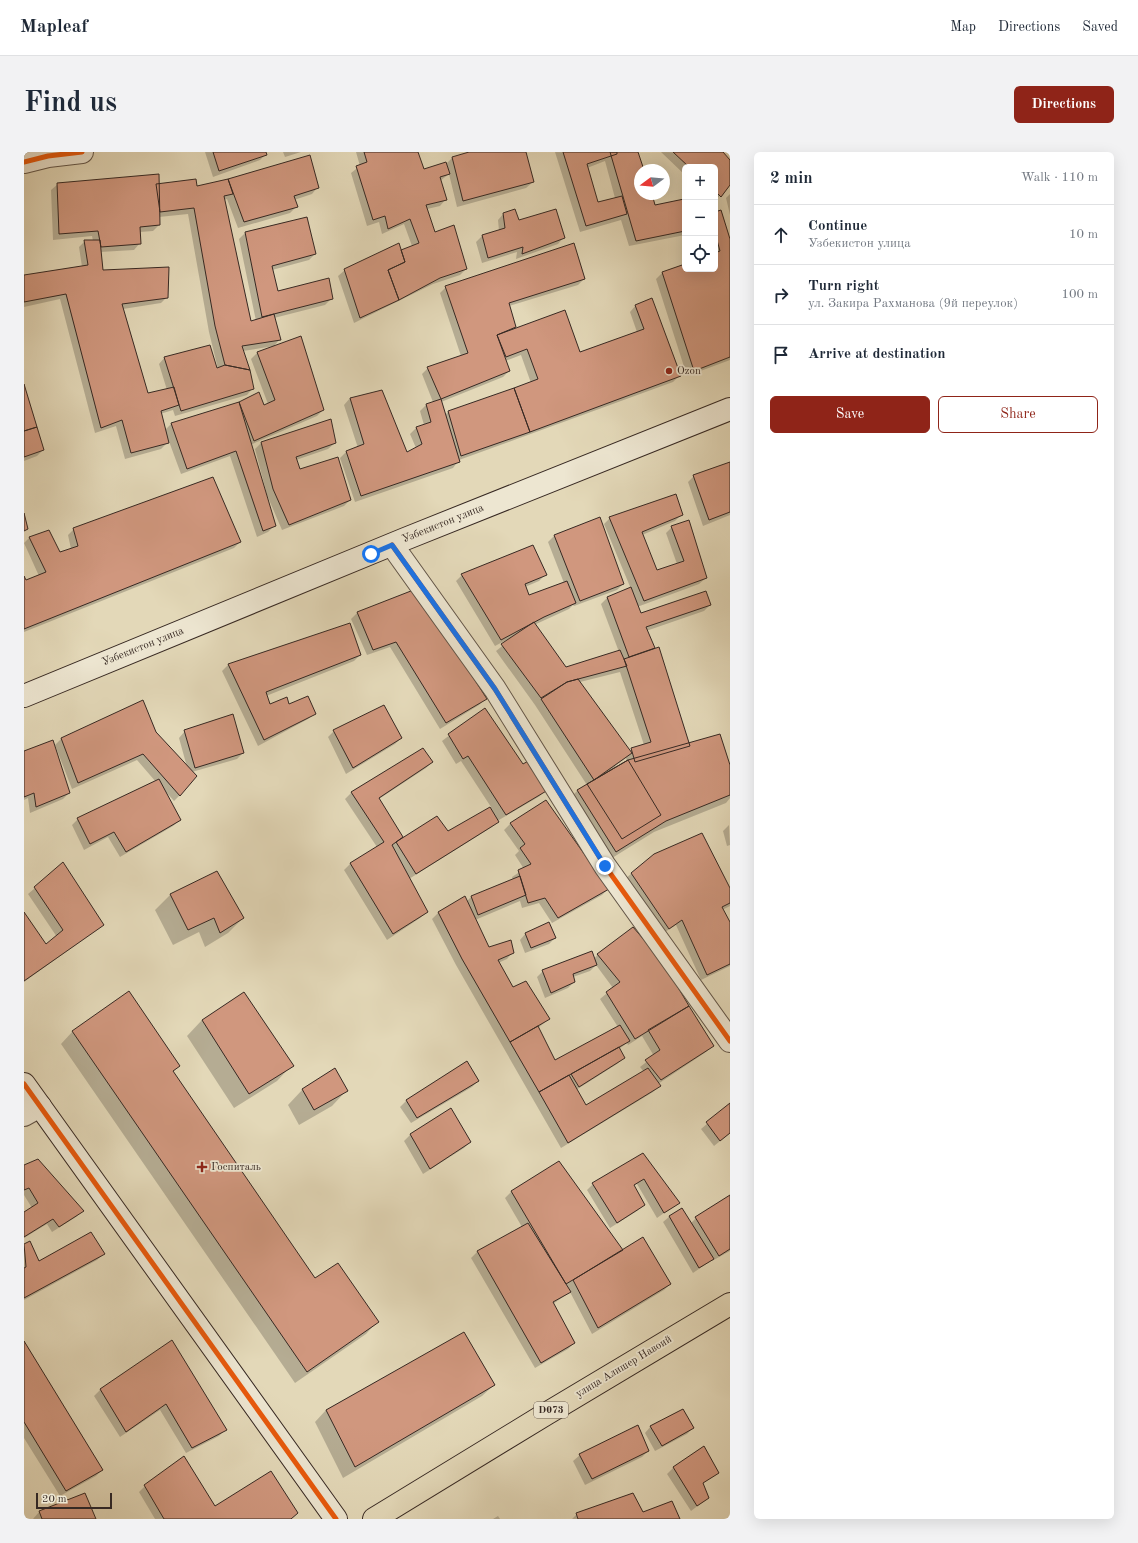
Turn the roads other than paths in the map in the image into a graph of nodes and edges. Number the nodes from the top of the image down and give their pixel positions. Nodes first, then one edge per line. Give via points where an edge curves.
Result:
1 (82, 152) edge
2 (24, 162) edge
3 (730, 409) edge
4 (392, 545) junction
5 (24, 696) edge
6 (730, 1041) edge
7 (24, 1084) edge
8 (32, 1110) edge
9 (730, 1304) edge
10 (387, 1516) edge
11 (336, 1519) edge

1 - 2 street
3 - 4 street, Узбекистон улица
4 - 5 street, Узбекистон улица
4 - 6 street via 495,689 605,866
7 - 8 street
8 - 11 street
9 - 10 main road, улица Алишер Навоий / D073 via 546,1414

